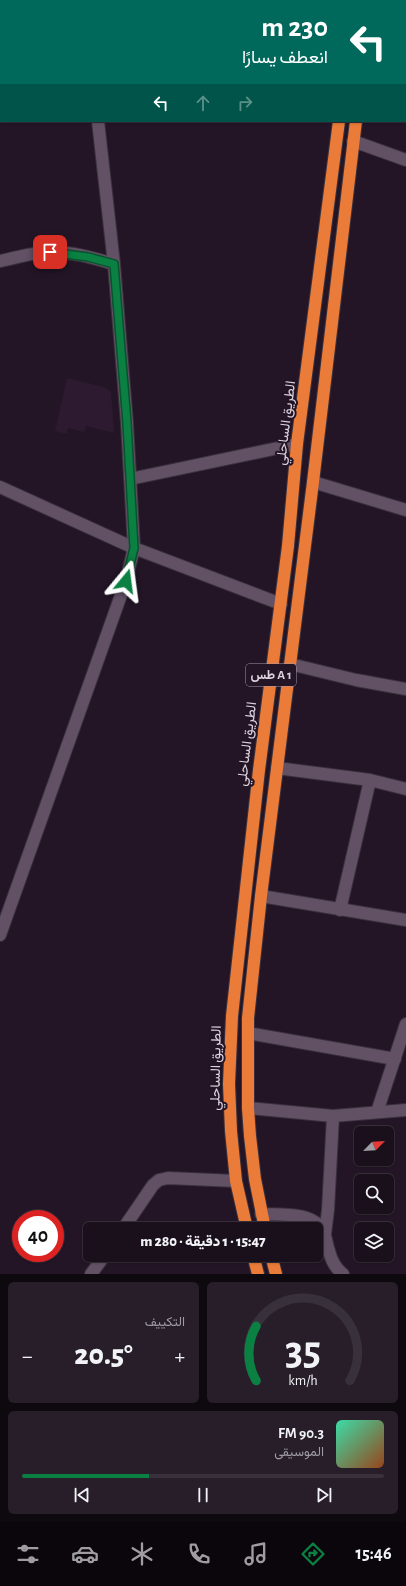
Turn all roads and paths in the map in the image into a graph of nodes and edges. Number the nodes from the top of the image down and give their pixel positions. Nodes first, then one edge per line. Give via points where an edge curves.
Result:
1 (98, 122) edge
2 (339, 122) edge
3 (356, 122) edge
4 (353, 141) junction
5 (406, 160) edge
6 (0, 261) edge
7 (114, 264) junction
8 (297, 444) junction
9 (130, 479) junction
10 (313, 482) junction
11 (0, 487) edge
12 (406, 510) edge
13 (134, 548) junction
14 (281, 604) junction
15 (290, 664) junction
16 (406, 689) edge
17 (277, 768) junction
18 (370, 780) junction
19 (406, 789) edge
20 (261, 896) junction
21 (340, 910) junction
22 (406, 920) edge
23 (0, 935) edge
24 (406, 1024) edge
25 (248, 1033) junction
26 (395, 1059) junction
27 (248, 1108) junction
28 (406, 1110) edge
29 (377, 1112) junction
30 (333, 1116) junction
31 (236, 1181) junction
32 (261, 1214) junction
33 (128, 1222) edge
34 (245, 1222) edge
35 (263, 1222) edge
36 (325, 1234) junction
37 (100, 1262) edge
38 (255, 1262) edge
39 (273, 1262) edge
40 (91, 1274) edge
41 (258, 1274) edge
42 (276, 1274) edge
43 (342, 1274) edge

1 - 7 street
2 - 8 highway, الطريق الساحلي / طس A 1
3 - 4 highway, طس A 1
4 - 5 street
4 - 10 highway, طس A 1
6 - 7 street via 50,252 88,257
7 - 9 street
8 - 9 street
8 - 14 highway, الطريق الساحلي / طس A 1
9 - 13 street
10 - 12 street
10 - 15 highway, طس A 1
11 - 13 street
13 - 14 street
13 - 23 street via 126,581
14 - 31 highway, الطريق الساحلي / طس A 1 via 259,770 232,1016 229,1084
15 - 16 street
15 - 17 highway, طس A 1
17 - 18 street
17 - 20 highway, طس A 1
18 - 19 street
18 - 21 street
20 - 21 street
20 - 25 highway, طس A 1
21 - 22 street
24 - 26 street
25 - 26 street
25 - 27 highway, طس A 1
26 - 29 street
27 - 30 street
27 - 32 highway, طس A 1
28 - 29 street
29 - 30 street
30 - 36 street
31 - 33 street via 168,1178 159,1180
31 - 34 highway, الطريق الساحلي / طس A 1
32 - 35 highway, طس A 1
32 - 36 street via 309,1219 320,1226
36 - 43 street via 331,1259
37 - 40 street
38 - 41 highway
39 - 42 highway

